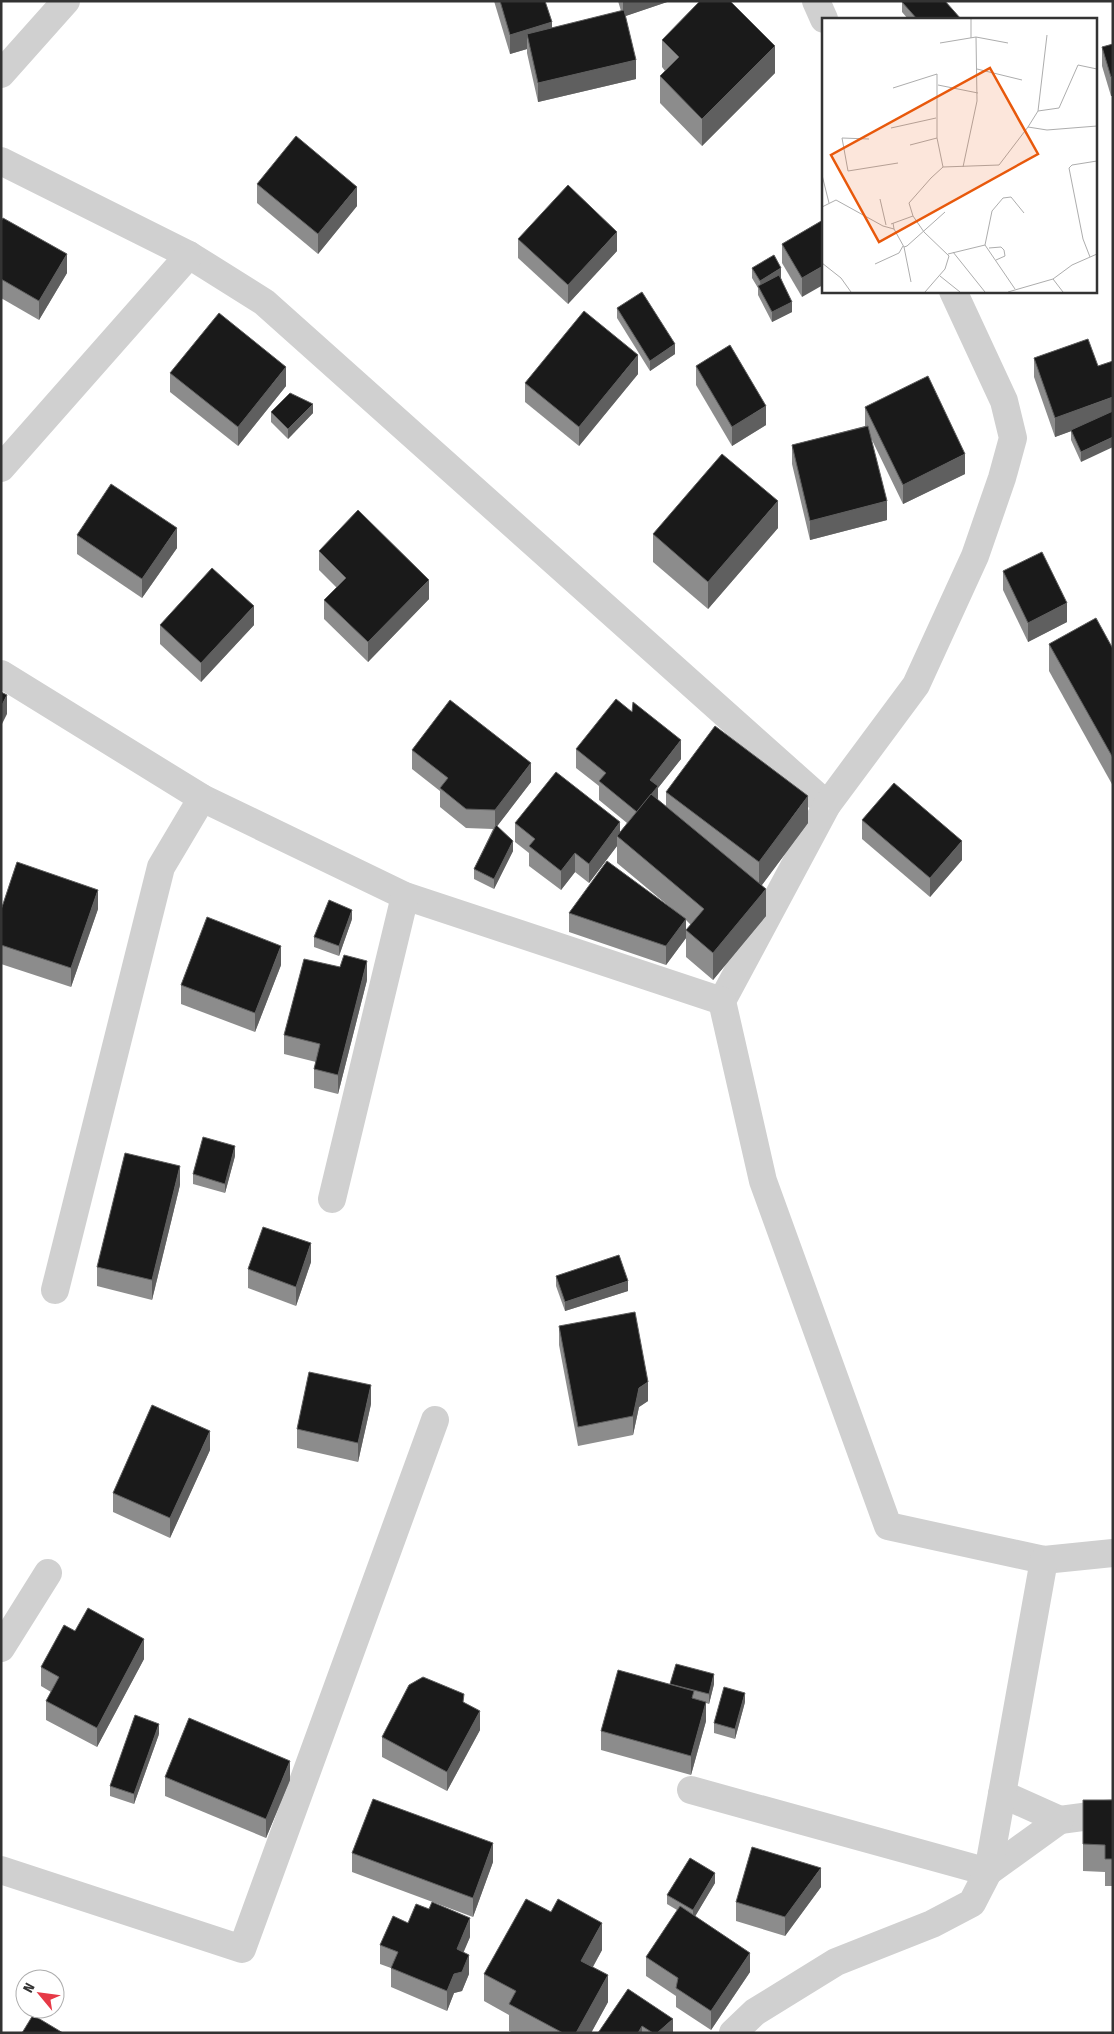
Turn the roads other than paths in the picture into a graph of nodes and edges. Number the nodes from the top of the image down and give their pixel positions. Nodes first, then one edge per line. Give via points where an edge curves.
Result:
1 (66, 1) edge
2 (816, 1) edge
3 (824, 18) edge
4 (1, 74) edge
5 (1, 161) edge
6 (189, 255) junction
7 (952, 292) edge
8 (1, 468) edge
9 (1, 674) edge
10 (202, 798) junction
11 (827, 805) junction
12 (405, 896) junction
13 (722, 1001) junction
14 (332, 1199) dead end
15 (55, 1290) dead end
16 (435, 1420) dead end
17 (1113, 1553) edge
18 (1044, 1560) junction
19 (48, 1573) dead end
20 (1, 1648) edge
21 (690, 1790) dead end
22 (1002, 1794) junction
23 (1113, 1813) edge
24 (1060, 1820) junction
25 (1, 1870) edge
26 (988, 1872) junction
27 (733, 2033) edge

1 - 4 street
2 - 3 street
5 - 6 street
6 - 8 street
6 - 11 street via 264,302
7 - 11 street via 1004,401 1013,438 975,556 916,685
9 - 10 street
10 - 12 street
10 - 15 street via 161,868
11 - 13 street
12 - 13 street
12 - 14 street
13 - 18 street via 763,1181 888,1526
16 - 25 street via 242,1949
17 - 18 street
18 - 22 street
19 - 20 street
21 - 26 street
22 - 24 street
22 - 26 street
23 - 24 street
24 - 26 street
26 - 27 street via 972,1903 932,1924 836,1962 755,2012

